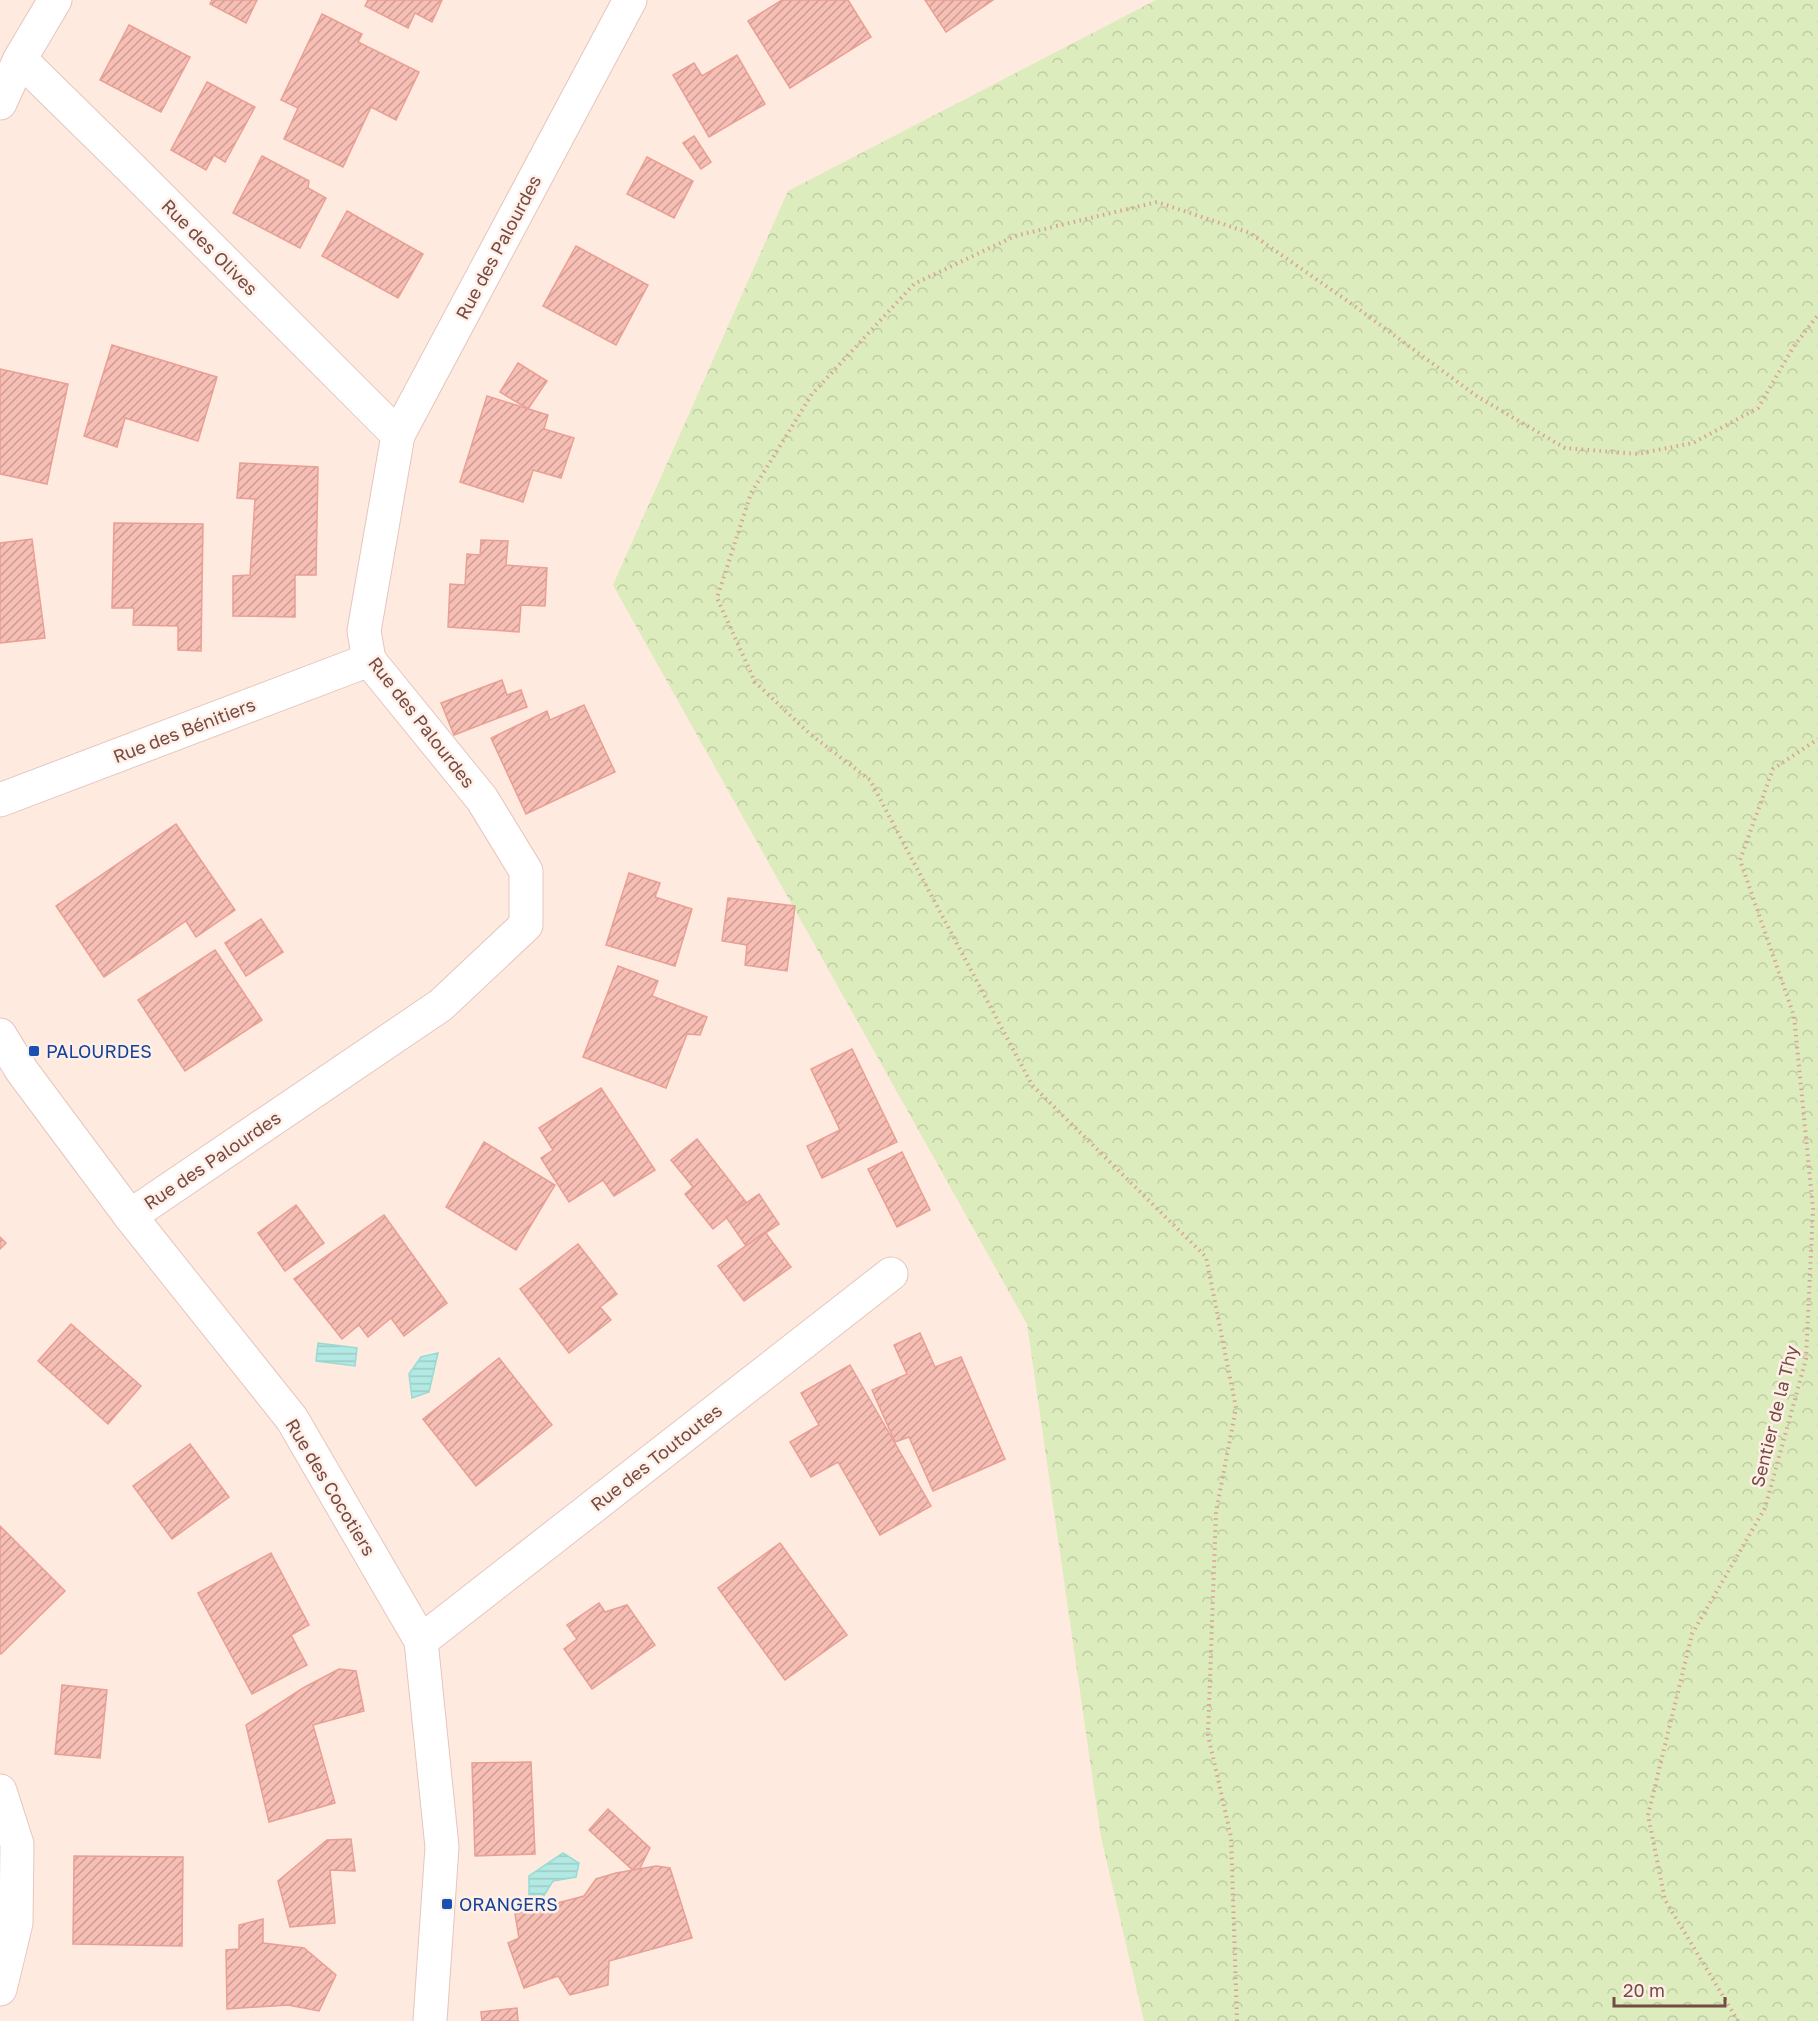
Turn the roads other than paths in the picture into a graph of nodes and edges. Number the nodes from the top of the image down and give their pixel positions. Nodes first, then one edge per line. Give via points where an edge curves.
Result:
1 (55, 0) edge
2 (630, 0) edge
3 (20, 59) junction
4 (0, 103) edge
5 (398, 435) junction
6 (369, 660) junction
7 (0, 800) edge
8 (0, 1035) edge
9 (130, 1216) junction
10 (891, 1274) dead end
11 (421, 1641) junction
12 (0, 1791) edge
13 (0, 1989) edge
14 (430, 2021) edge

1 - 3 street
2 - 5 street, Rue des Palourdes
3 - 4 street
3 - 5 street, Rue des Olives
5 - 6 street, Rue des Palourdes via 364,631
6 - 7 street, Rue des Bénitiers
6 - 9 street, Rue des Palourdes via 482,799 526,871 526,925 441,1005
8 - 9 street, Rue des Cocotiers via 22,1071
9 - 11 street, Rue des Cocotiers via 292,1419
10 - 11 street, Rue des Toutoutes
11 - 14 street, Rue des Cocotiers via 442,1847
12 - 13 street via 17,1844 16,1923

